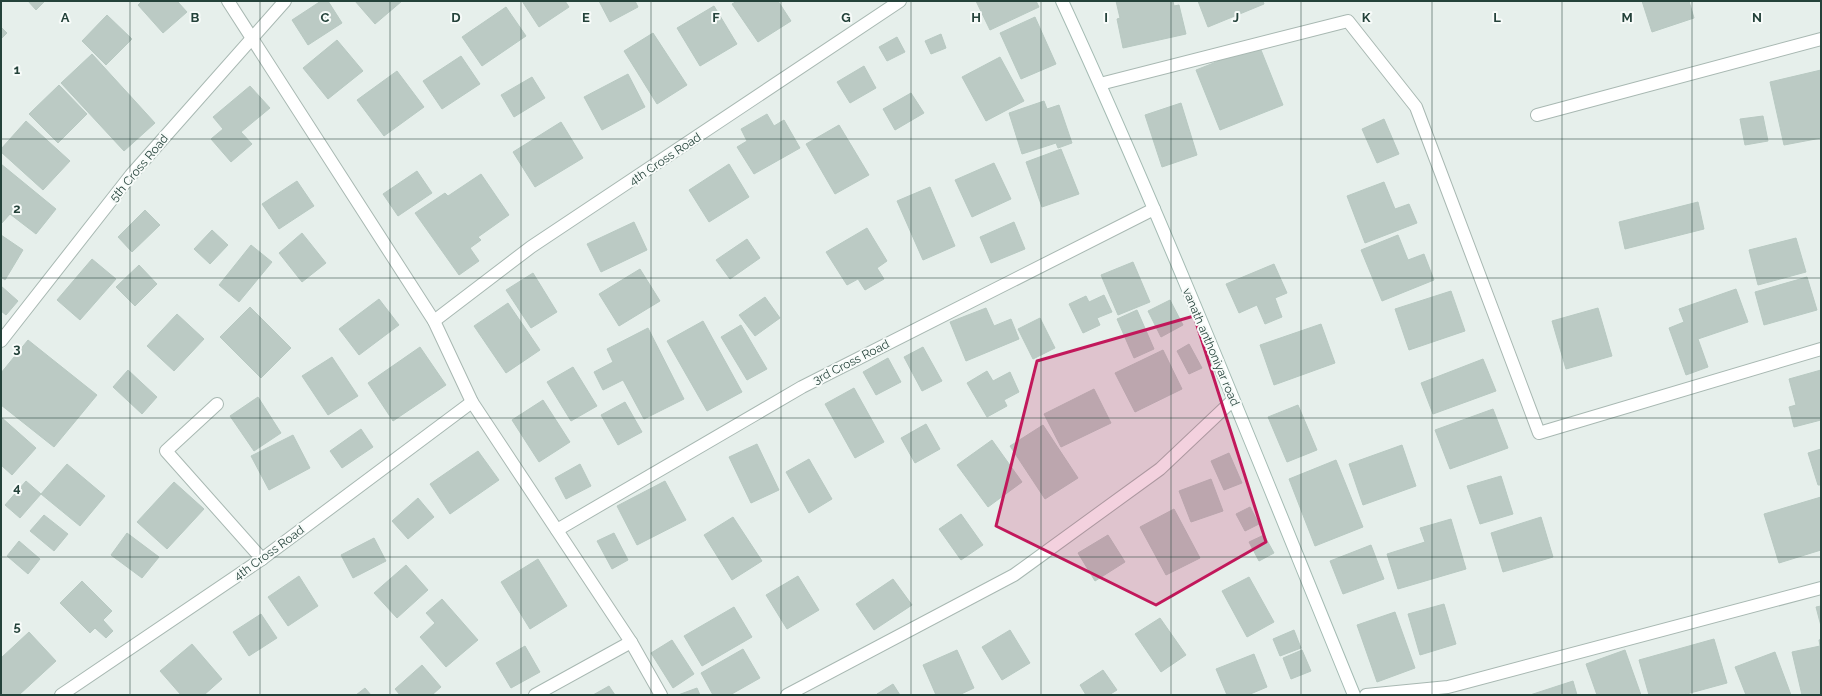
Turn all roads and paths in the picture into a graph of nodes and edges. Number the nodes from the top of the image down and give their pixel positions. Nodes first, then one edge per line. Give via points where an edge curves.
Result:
1 (228, 1) edge
2 (285, 1) edge
3 (900, 1) edge
4 (1062, 1) edge
5 (253, 38) junction
6 (1821, 39) edge
7 (1100, 84) junction
8 (1536, 115) dead end
9 (1154, 209) junction
10 (434, 321) junction
11 (1, 341) edge
12 (1821, 349) edge
13 (1233, 400) junction
14 (472, 402) junction
15 (217, 404) dead end
16 (557, 530) junction
17 (262, 559) junction
18 (1821, 588) edge
19 (631, 642) junction
20 (61, 695) edge
21 (535, 695) edge
22 (661, 695) edge
23 (787, 695) edge
24 (1354, 695) edge
25 (1366, 695) edge

1 - 5 street
2 - 5 street, 5th Cross Road
3 - 10 street, 4th Cross Road via 531,247
4 - 7 street, vanath anthoniyar road
5 - 10 street
5 - 11 street, 5th Cross Road via 131,175
6 - 8 street
7 - 9 street, vanath anthoniyar road
7 - 12 street via 1348,21 1416,107 1539,433
9 - 13 street, vanath anthoniyar road
9 - 16 street, 3rd Cross Road via 802,387
10 - 14 street
13 - 23 street via 1160,469 1014,576
13 - 24 street, vanath anthoniyar road
14 - 16 street
14 - 17 street, 4th Cross Road
15 - 17 street via 166,451
16 - 19 street
17 - 20 street, 4th Cross Road
18 - 25 street via 1448,687
19 - 21 street
19 - 22 street

